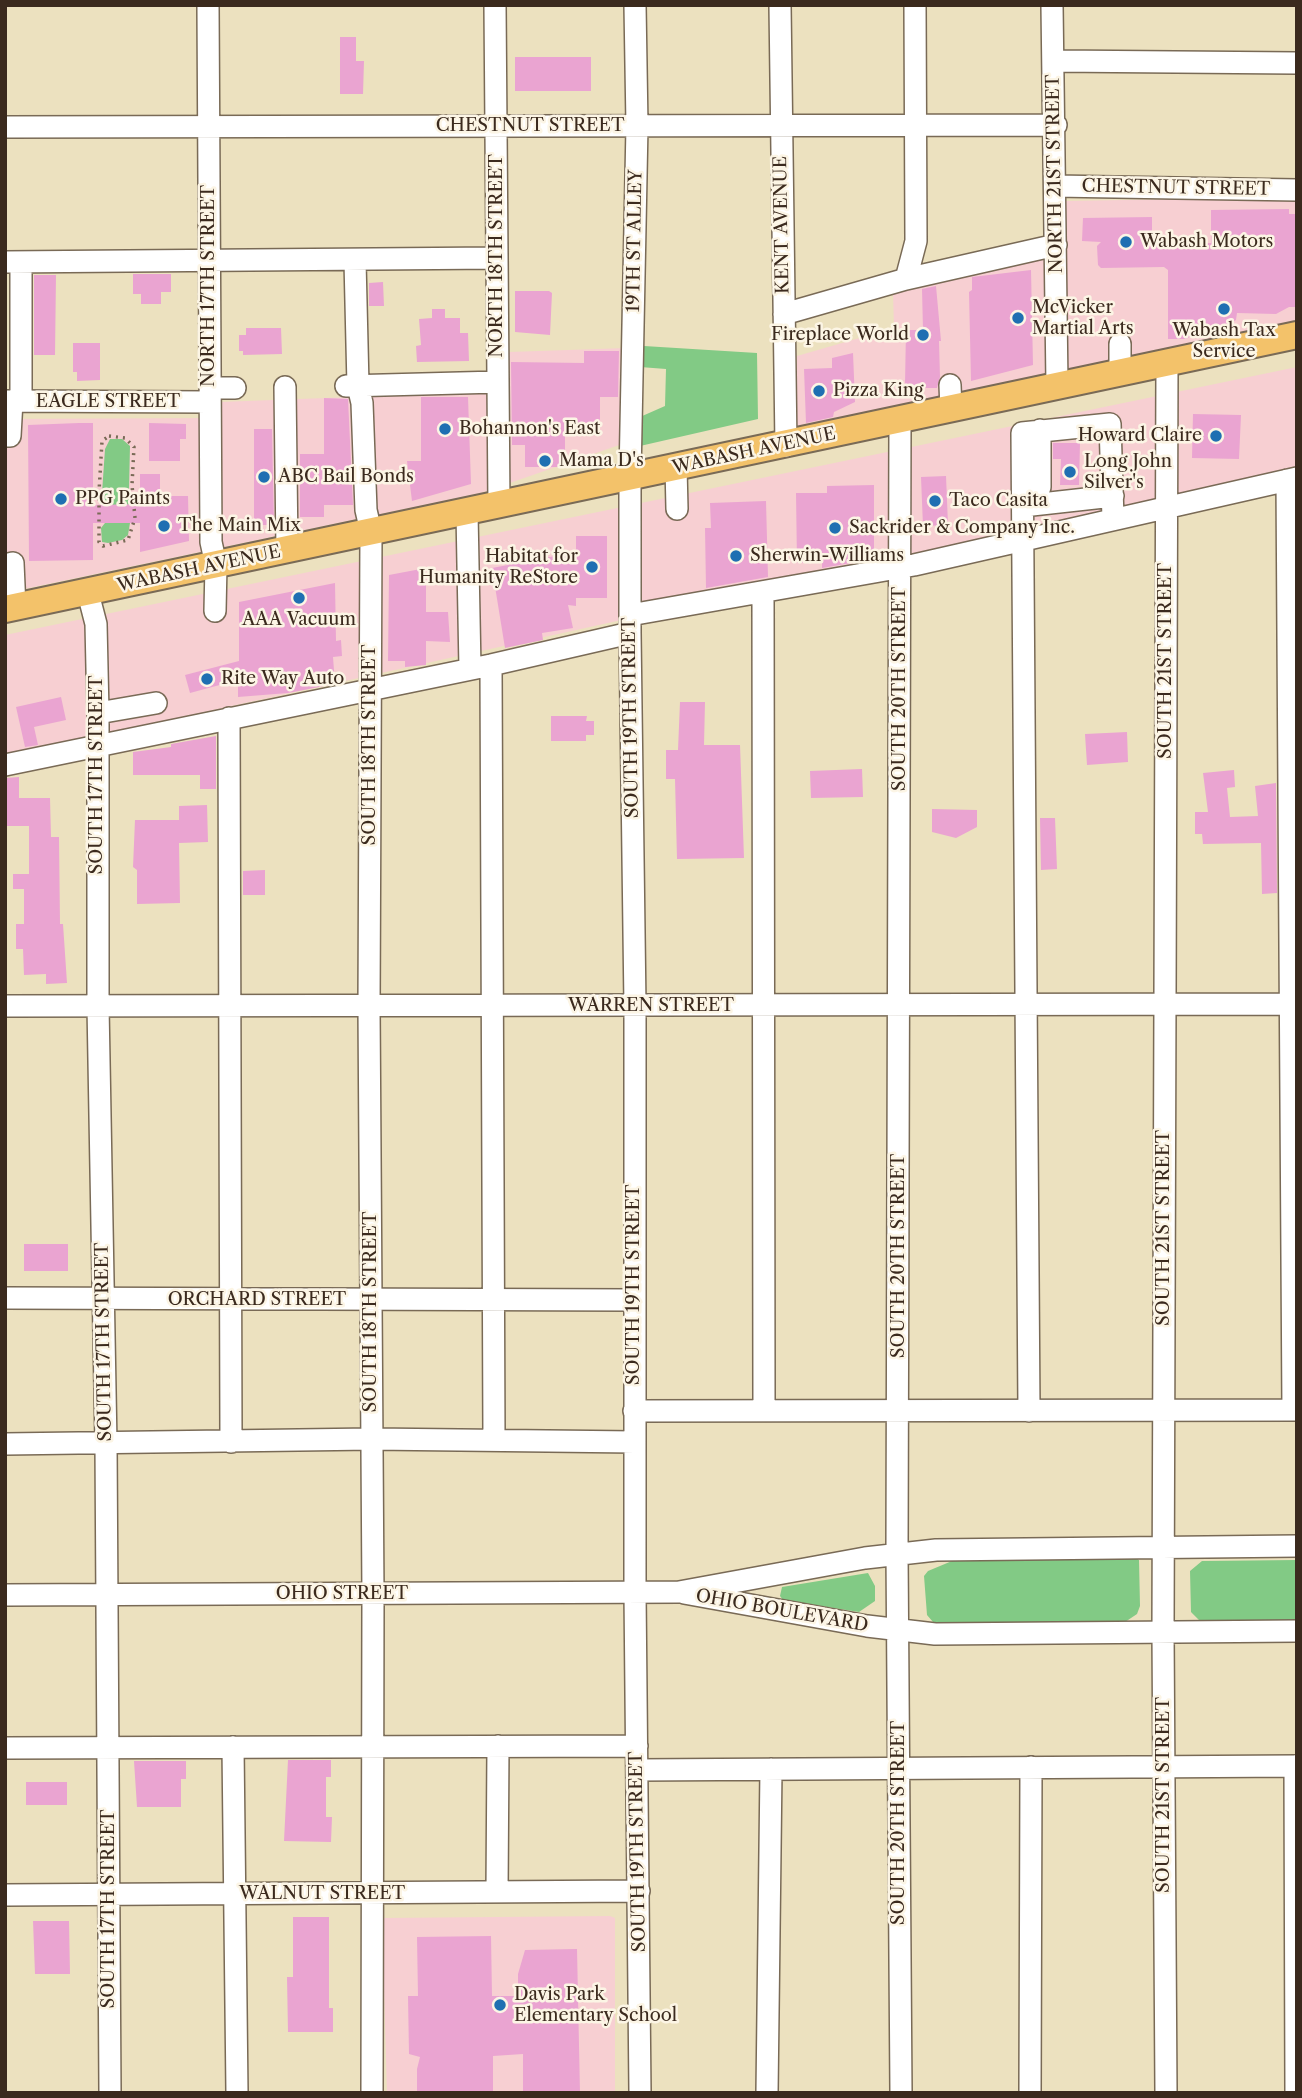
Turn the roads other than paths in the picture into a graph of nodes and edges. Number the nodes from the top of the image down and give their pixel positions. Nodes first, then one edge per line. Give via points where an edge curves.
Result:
1 (208, 5) edge
2 (495, 5) edge
3 (635, 5) edge
4 (780, 5) edge
5 (915, 5) edge
6 (1052, 5) edge
7 (1054, 61) junction
8 (1297, 63) edge
9 (916, 125) junction
10 (1056, 125) junction
11 (496, 126) junction
12 (638, 126) junction
13 (780, 126) junction
14 (5, 127) edge
15 (208, 127) junction
16 (1055, 186) junction
17 (1297, 190) edge
18 (1056, 245) junction
19 (497, 258) junction
20 (210, 261) junction
21 (355, 261) junction
22 (13, 269) edge
23 (906, 279) junction
24 (784, 314) junction
25 (1297, 335) edge
26 (1119, 344) dead end
27 (1167, 364) junction
28 (1120, 373) junction
29 (498, 383) junction
30 (1057, 385) junction
31 (352, 386) junction
32 (285, 387) dead end
33 (235, 388) dead end
34 (210, 395) junction
35 (13, 401) edge
36 (900, 420) junction
37 (5, 436) edge
38 (786, 446) junction
39 (676, 467) junction
40 (630, 477) junction
41 (1292, 479) edge
42 (1113, 496) junction
43 (1023, 503) junction
44 (499, 506) junction
45 (1166, 506) junction
46 (677, 509) dead end
47 (467, 513) junction
48 (1114, 519) junction
49 (371, 532) junction
50 (1023, 542) junction
51 (286, 550) junction
52 (5, 565) edge
53 (216, 565) junction
54 (900, 568) junction
55 (762, 592) junction
56 (88, 593) junction
57 (10, 609) edge
58 (215, 611) dead end
59 (630, 624) junction
60 (491, 665) junction
61 (470, 669) junction
62 (370, 689) junction
63 (156, 703) dead end
64 (98, 713) junction
65 (229, 718) junction
66 (98, 746) junction
67 (5, 765) edge
68 (1294, 1004) edge
69 (1028, 1005) junction
70 (1164, 1005) junction
71 (5, 1006) edge
72 (98, 1006) junction
73 (635, 1006) junction
74 (763, 1006) junction
75 (900, 1006) junction
76 (369, 1007) junction
77 (491, 1007) junction
78 (230, 1008) junction
79 (5, 1298) edge
80 (102, 1299) junction
81 (371, 1300) junction
82 (494, 1300) junction
83 (634, 1300) junction
84 (232, 1301) junction
85 (1029, 1410) junction
86 (1164, 1410) junction
87 (1295, 1410) edge
88 (634, 1411) junction
89 (764, 1411) junction
90 (898, 1411) junction
91 (372, 1439) junction
92 (494, 1440) junction
93 (231, 1442) junction
94 (635, 1442) junction
95 (5, 1444) edge
96 (106, 1444) junction
97 (1164, 1546) junction
98 (1297, 1546) edge
99 (897, 1553) junction
100 (679, 1592) junction
101 (635, 1593) junction
102 (105, 1594) junction
103 (5, 1595) edge
104 (373, 1595) junction
105 (898, 1631) junction
106 (1297, 1631) edge
107 (1163, 1632) junction
108 (372, 1746) junction
109 (498, 1746) junction
110 (637, 1746) junction
111 (233, 1747) junction
112 (5, 1748) edge
113 (107, 1748) junction
114 (1163, 1766) junction
115 (1296, 1766) edge
116 (1031, 1767) junction
117 (900, 1768) junction
118 (771, 1769) junction
119 (638, 1770) junction
120 (639, 1891) junction
121 (497, 1892) junction
122 (109, 1893) junction
123 (234, 1894) junction
124 (372, 1894) junction
125 (5, 1895) edge
126 (110, 2093) edge
127 (237, 2093) edge
128 (372, 2093) edge
129 (640, 2093) edge
130 (767, 2093) edge
131 (901, 2093) edge
132 (1030, 2093) edge
133 (1166, 2093) edge
134 (1296, 2093) edge

1 - 15 street, NORTH 17TH STREET
2 - 11 street, NORTH 18TH STREET
3 - 12 street, 19TH ST ALLEY
4 - 13 street, KENT AVENUE
5 - 9 street
6 - 7 street, NORTH 21ST STREET
7 - 8 street
7 - 10 street, NORTH 21ST STREET
9 - 10 street, CHESTNUT STREET
9 - 13 street, CHESTNUT STREET
9 - 23 street via 916,241
10 - 16 street, NORTH 21ST STREET
11 - 12 street, CHESTNUT STREET
11 - 15 street, CHESTNUT STREET
11 - 19 street, NORTH 18TH STREET
12 - 13 street, CHESTNUT STREET
12 - 40 street, 19TH ST ALLEY
13 - 24 street, KENT AVENUE
14 - 15 street, CHESTNUT STREET
15 - 20 street, NORTH 17TH STREET
16 - 17 street, CHESTNUT STREET via 1157,197
16 - 18 street, NORTH 21ST STREET
18 - 23 street
18 - 30 street, NORTH 21ST STREET
19 - 21 street
19 - 29 street, NORTH 18TH STREET
20 - 21 street
20 - 22 street
20 - 34 street, NORTH 17TH STREET
21 - 31 street, SOUTH 18TH STREET
22 - 35 street
23 - 24 street
24 - 38 street, KENT AVENUE
25 - 27 main road, WABASH AVENUE
26 - 28 street
27 - 28 main road, WABASH AVENUE
27 - 45 street, SOUTH 21ST STREET
28 - 30 main road, WABASH AVENUE
29 - 31 street
29 - 44 street, NORTH 18TH STREET
30 - 36 main road, WABASH AVENUE via 951,397
31 - 49 street, SOUTH 18TH STREET via 362,403
32 - 51 street
33 - 34 street, EAGLE STREET
34 - 35 street, EAGLE STREET
34 - 53 street, NORTH 17TH STREET via 211,542
35 - 37 street via 10,436
36 - 38 main road, WABASH AVENUE
36 - 54 street, SOUTH 20TH STREET
38 - 39 main road, WABASH AVENUE
39 - 40 main road, WABASH AVENUE
39 - 46 street
40 - 44 main road, WABASH AVENUE
40 - 59 street, SOUTH 19TH STREET
41 - 45 street
41 - 68 street
42 - 43 street
42 - 43 street via 1110,424 1022,433
42 - 48 street
43 - 50 street
44 - 47 main road, WABASH AVENUE
45 - 48 street
45 - 70 street, SOUTH 21ST STREET
47 - 49 main road, WABASH AVENUE
47 - 61 street
48 - 50 street
49 - 51 main road, WABASH AVENUE
49 - 62 street, SOUTH 18TH STREET
50 - 54 street
50 - 69 street
51 - 53 main road, WABASH AVENUE
52 - 57 street via 13,564
53 - 56 main road, WABASH AVENUE
53 - 58 street, NORTH 17TH STREET
54 - 55 street
54 - 75 street, SOUTH 20TH STREET
55 - 59 street via 681,600
55 - 74 street
56 - 57 main road, WABASH AVENUE
56 - 64 street, SOUTH 17TH STREET via 96,624
59 - 60 street
59 - 73 street, SOUTH 19TH STREET
60 - 61 street
60 - 77 street
61 - 62 street
62 - 65 street
62 - 76 street, SOUTH 18TH STREET
63 - 64 street
64 - 66 street, SOUTH 17TH STREET
65 - 66 street
65 - 78 street
66 - 67 street
66 - 72 street, SOUTH 17TH STREET
68 - 70 street, WARREN STREET
68 - 87 street
69 - 70 street, WARREN STREET
69 - 75 street, WARREN STREET
69 - 85 street
70 - 86 street, SOUTH 21ST STREET
71 - 72 street, WARREN STREET
72 - 78 street, WARREN STREET
72 - 80 street, SOUTH 17TH STREET
73 - 74 street, WARREN STREET
73 - 77 street, WARREN STREET
73 - 83 street, SOUTH 19TH STREET
74 - 75 street, WARREN STREET
74 - 89 street
75 - 90 street, SOUTH 20TH STREET
76 - 77 street, WARREN STREET
76 - 78 street, WARREN STREET
76 - 81 street, SOUTH 18TH STREET
77 - 82 street
78 - 84 street
79 - 80 street, ORCHARD STREET
80 - 84 street, ORCHARD STREET
80 - 96 street, SOUTH 17TH STREET
81 - 82 street, ORCHARD STREET
81 - 84 street, ORCHARD STREET
81 - 91 street, SOUTH 18TH STREET
82 - 83 street, ORCHARD STREET
82 - 92 street
83 - 88 street, SOUTH 19TH STREET
84 - 93 street
85 - 86 street
85 - 90 street
86 - 87 street
86 - 97 street, SOUTH 21ST STREET
88 - 89 street
88 - 94 street, SOUTH 19TH STREET
89 - 90 street
90 - 99 street, SOUTH 20TH STREET
91 - 92 street
91 - 93 street
91 - 104 street, SOUTH 18TH STREET
92 - 94 street
93 - 96 street
94 - 101 street, SOUTH 19TH STREET
95 - 96 street
96 - 102 street, SOUTH 17TH STREET
97 - 98 street, OHIO BOULEVARD
97 - 99 street, OHIO BOULEVARD
97 - 107 street, SOUTH 21ST STREET
99 - 100 street, OHIO BOULEVARD
99 - 105 street, SOUTH 20TH STREET
100 - 101 street, OHIO STREET
100 - 105 street, OHIO BOULEVARD
101 - 104 street, OHIO STREET
101 - 110 street, SOUTH 19TH STREET
102 - 103 street, OHIO STREET
102 - 104 street, OHIO STREET
102 - 113 street, SOUTH 17TH STREET
104 - 108 street, SOUTH 18TH STREET
105 - 107 street, OHIO BOULEVARD
105 - 117 street, SOUTH 20TH STREET
106 - 107 street, OHIO BOULEVARD
107 - 114 street, SOUTH 21ST STREET
108 - 109 street
108 - 111 street
108 - 124 street, SOUTH 18TH STREET
109 - 110 street
109 - 121 street
110 - 119 street, SOUTH 19TH STREET
111 - 113 street
111 - 123 street
112 - 113 street
113 - 122 street, SOUTH 17TH STREET
114 - 115 street
114 - 116 street
114 - 133 street, SOUTH 21ST STREET
115 - 134 street
116 - 117 street
116 - 132 street
117 - 118 street
117 - 131 street, SOUTH 20TH STREET
118 - 119 street
118 - 130 street
119 - 120 street, SOUTH 19TH STREET
120 - 121 street, WALNUT STREET
120 - 129 street, SOUTH 19TH STREET
121 - 124 street, WALNUT STREET
122 - 123 street, WALNUT STREET
122 - 125 street, WALNUT STREET
122 - 126 street, SOUTH 17TH STREET
123 - 124 street, WALNUT STREET
123 - 127 street
124 - 128 street, SOUTH 18TH STREET

